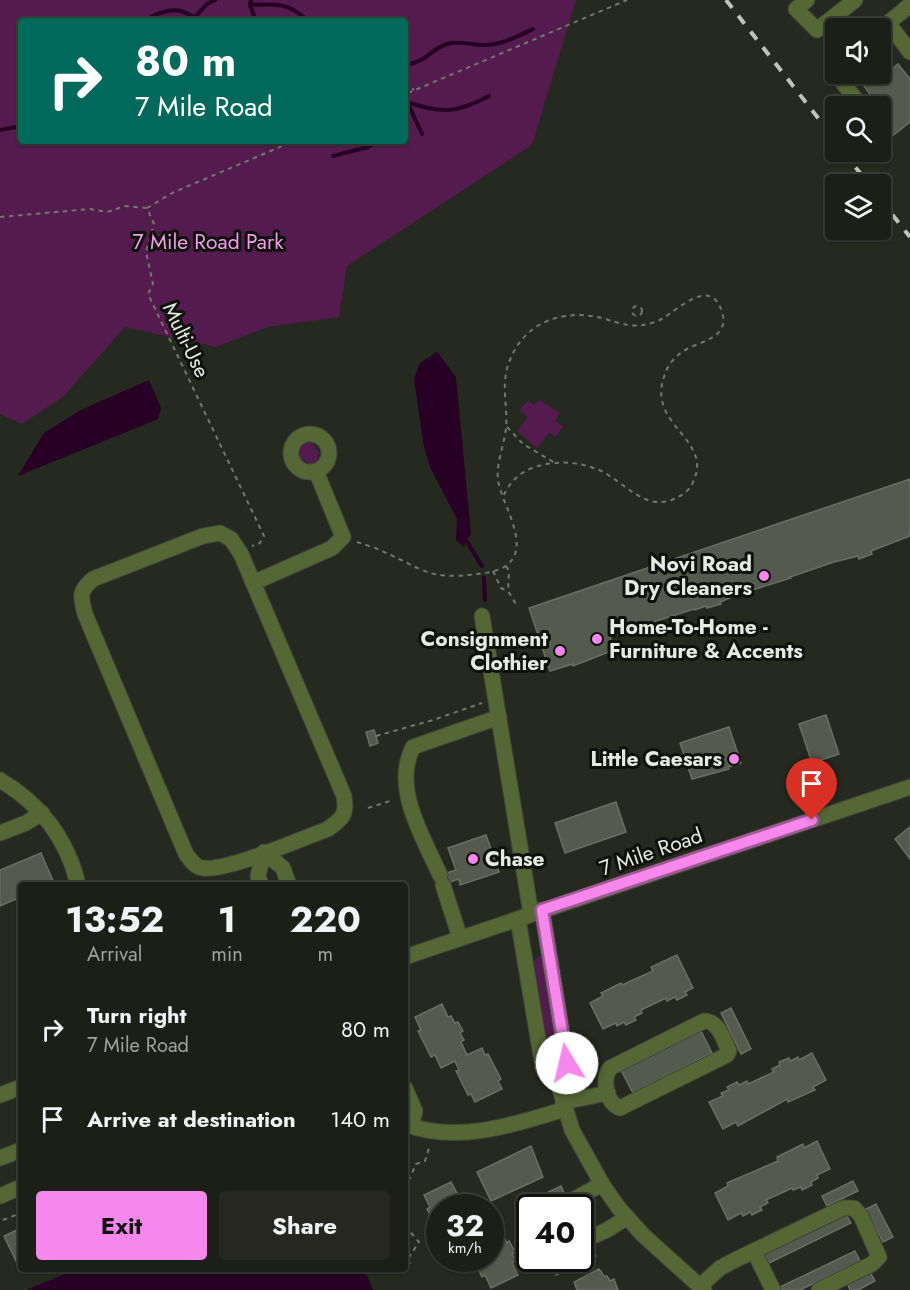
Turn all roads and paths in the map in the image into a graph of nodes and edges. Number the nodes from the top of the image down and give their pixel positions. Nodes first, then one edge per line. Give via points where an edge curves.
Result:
1 (627, 0) edge
2 (807, 0) edge
3 (855, 0) edge
4 (910, 5) edge
5 (891, 20) edge
6 (891, 33) edge
7 (910, 52) edge
8 (844, 84) edge
9 (408, 85) edge
10 (414, 90) junction
11 (408, 93) dead end
12 (853, 96) edge
13 (287, 144) edge
14 (147, 208) junction
15 (0, 217) edge
16 (638, 316) dead end
17 (638, 326) junction
18 (506, 426) junction
19 (555, 463) junction
20 (316, 471) dead end
21 (503, 497) junction
22 (343, 537) junction
23 (252, 546) dead end
24 (506, 566) junction
25 (493, 571) junction
26 (253, 583) junction
27 (508, 591) junction
28 (516, 604) dead end
29 (482, 616) dead end
30 (495, 697) junction
31 (500, 717) junction
32 (376, 736) dead end
33 (0, 780) edge
34 (910, 787) edge
35 (406, 794) junction
36 (368, 807) dead end
37 (42, 813) junction
38 (0, 833) edge
39 (264, 852) junction
40 (77, 882) edge
41 (260, 882) edge
42 (288, 882) edge
43 (530, 914) junction
44 (460, 938) junction
45 (408, 956) edge
46 (558, 1083) junction
47 (18, 1088) edge
48 (608, 1093) junction
49 (0, 1095) edge
50 (408, 1095) edge
51 (564, 1106) junction
52 (408, 1125) edge
53 (431, 1142) dead end
54 (18, 1151) edge
55 (0, 1158) edge
56 (408, 1182) edge
57 (602, 1184) junction
58 (18, 1188) edge
59 (584, 1194) edge
60 (0, 1196) edge
61 (18, 1214) edge
62 (626, 1218) junction
63 (3, 1220) dead end
64 (408, 1229) edge
65 (594, 1236) edge
66 (754, 1251) junction
67 (408, 1259) edge
68 (408, 1259) edge
69 (410, 1263) dead end
70 (702, 1288) edge
71 (773, 1290) edge
72 (819, 1290) edge

1 - 10 path
2 - 3 street via 796,9 817,30
4 - 5 street
6 - 7 street
8 - 12 street
9 - 10 path
10 - 11 path
13 - 14 path
14 - 15 path via 125,206 107,212 90,209
14 - 23 path, Multi-Use via 154,224 146,252 153,284 148,294 264,536
16 - 17 path
17 - 18 path via 573,315 556,317 529,332 509,360 504,384
17 - 19 path via 661,320 697,297 713,298 722,311 723,327 711,339 678,355 669,366 661,391 664,410 697,459 690,488 670,500 654,502 599,470
18 - 19 path via 523,444
18 - 21 path via 498,468
19 - 21 path via 528,470 512,481
20 - 22 street
21 - 24 path via 517,540 512,560
22 - 25 path via 431,573 464,576
22 - 26 street via 332,548
24 - 25 path
24 - 27 path
25 - 27 path via 501,588
26 - 39 street via 346,808 340,820 328,829
26 - 39 street via 231,539 220,534 202,536 93,579 83,588 81,599 186,854 202,868 224,866
27 - 28 path
29 - 30 street
30 - 31 street
30 - 32 path
31 - 35 street via 414,747 408,757
31 - 43 street
33 - 37 street
34 - 43 street, 7 Mile Road
35 - 36 path
35 - 44 street
37 - 38 street
37 - 40 street via 62,840
39 - 41 street
39 - 42 street via 284,868
43 - 44 street, 7 Mile Road
43 - 46 street via 567,1063
43 - 46 street via 543,1068
44 - 45 street, 7 Mile Road
46 - 51 street
47 - 49 street
48 - 48 street via 620,1108 725,1057 729,1051 714,1023 698,1023 610,1068 605,1078
48 - 51 street
50 - 52 street via 415,1111
51 - 52 street via 512,1124 471,1132 438,1132
51 - 57 street via 572,1130
53 - 56 path via 425,1161 416,1164
54 - 55 street
57 - 59 street
57 - 62 street
58 - 60 street
61 - 63 path
62 - 65 street
62 - 70 street
64 - 68 path via 419,1242
66 - 70 street via 720,1268
66 - 71 street
66 - 72 street via 843,1208 854,1208 879,1257 873,1264
67 - 69 path

